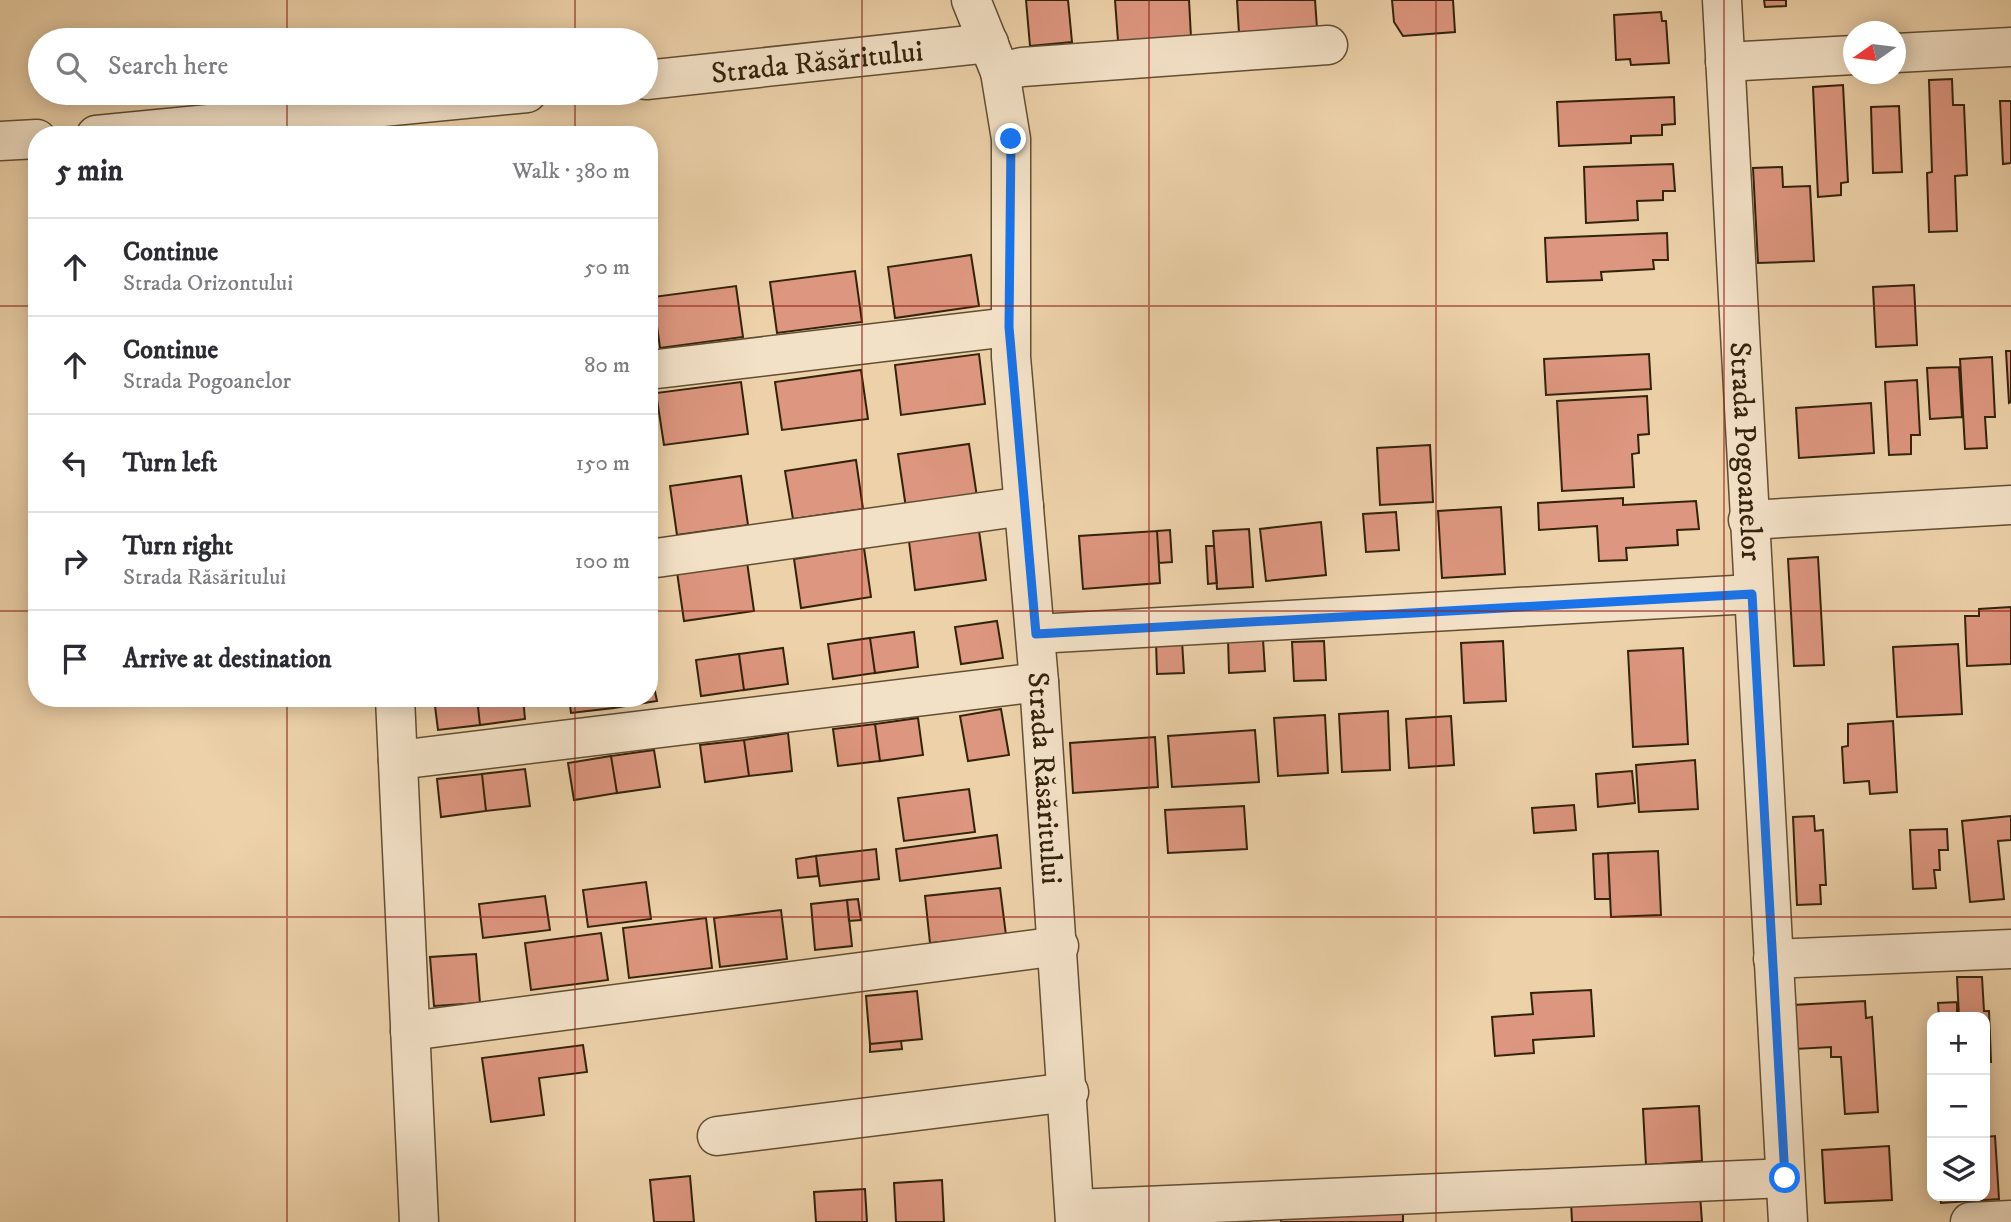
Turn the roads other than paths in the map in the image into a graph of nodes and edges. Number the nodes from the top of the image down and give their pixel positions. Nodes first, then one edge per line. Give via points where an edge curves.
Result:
1 (971, 0) edge
2 (1722, 0) edge
3 (1328, 45) dead end
4 (2011, 47) edge
5 (1906, 52) edge
6 (1843, 56) edge
7 (994, 58) junction
8 (1725, 62) junction
9 (658, 79) edge
10 (458, 105) edge
11 (354, 123) edge
12 (290, 126) edge
13 (28, 139) edge
14 (0, 141) edge
15 (1009, 327) junction
16 (658, 369) edge
17 (2011, 505) edge
18 (1024, 506) junction
19 (1748, 520) junction
20 (658, 558) edge
21 (1752, 594) junction
22 (1036, 634) junction
23 (1039, 682) junction
24 (395, 707) edge
25 (398, 760) junction
26 (1059, 946) junction
27 (2011, 949) edge
28 (1773, 959) junction
29 (410, 1031) junction
30 (1069, 1092) junction
31 (717, 1136) dead end
32 (1785, 1178) junction
33 (1075, 1216) edge
34 (2011, 1220) edge
35 (419, 1222) edge
36 (1788, 1222) edge
37 (1970, 1222) edge

1 - 7 street, Strada Răsăritului
2 - 8 street, Strada Pogoanelor
3 - 7 street via 1022,67
4 - 5 street
6 - 8 street
7 - 9 street, Strada Răsăritului
7 - 15 street, Strada Răsăritului via 1007,106 1012,170
8 - 19 street, Strada Pogoanelor
10 - 11 street
11 - 12 street
13 - 14 street
15 - 16 street
15 - 18 street, Strada Răsăritului
17 - 19 street
18 - 20 street
18 - 22 street, Strada Răsăritului
19 - 21 street, Strada Pogoanelor
21 - 22 street
21 - 28 street, Strada Pogoanelor
22 - 23 street, Strada Răsăritului
23 - 25 street
23 - 26 street, Strada Răsăritului
24 - 25 street
25 - 29 street
26 - 29 street
26 - 30 street, Strada Răsăritului
27 - 28 street
28 - 32 street, Strada Pogoanelor
29 - 35 street
30 - 31 street
30 - 33 street, Strada Răsăritului
32 - 33 street
32 - 36 street, Strada Pogoanelor
34 - 37 street

